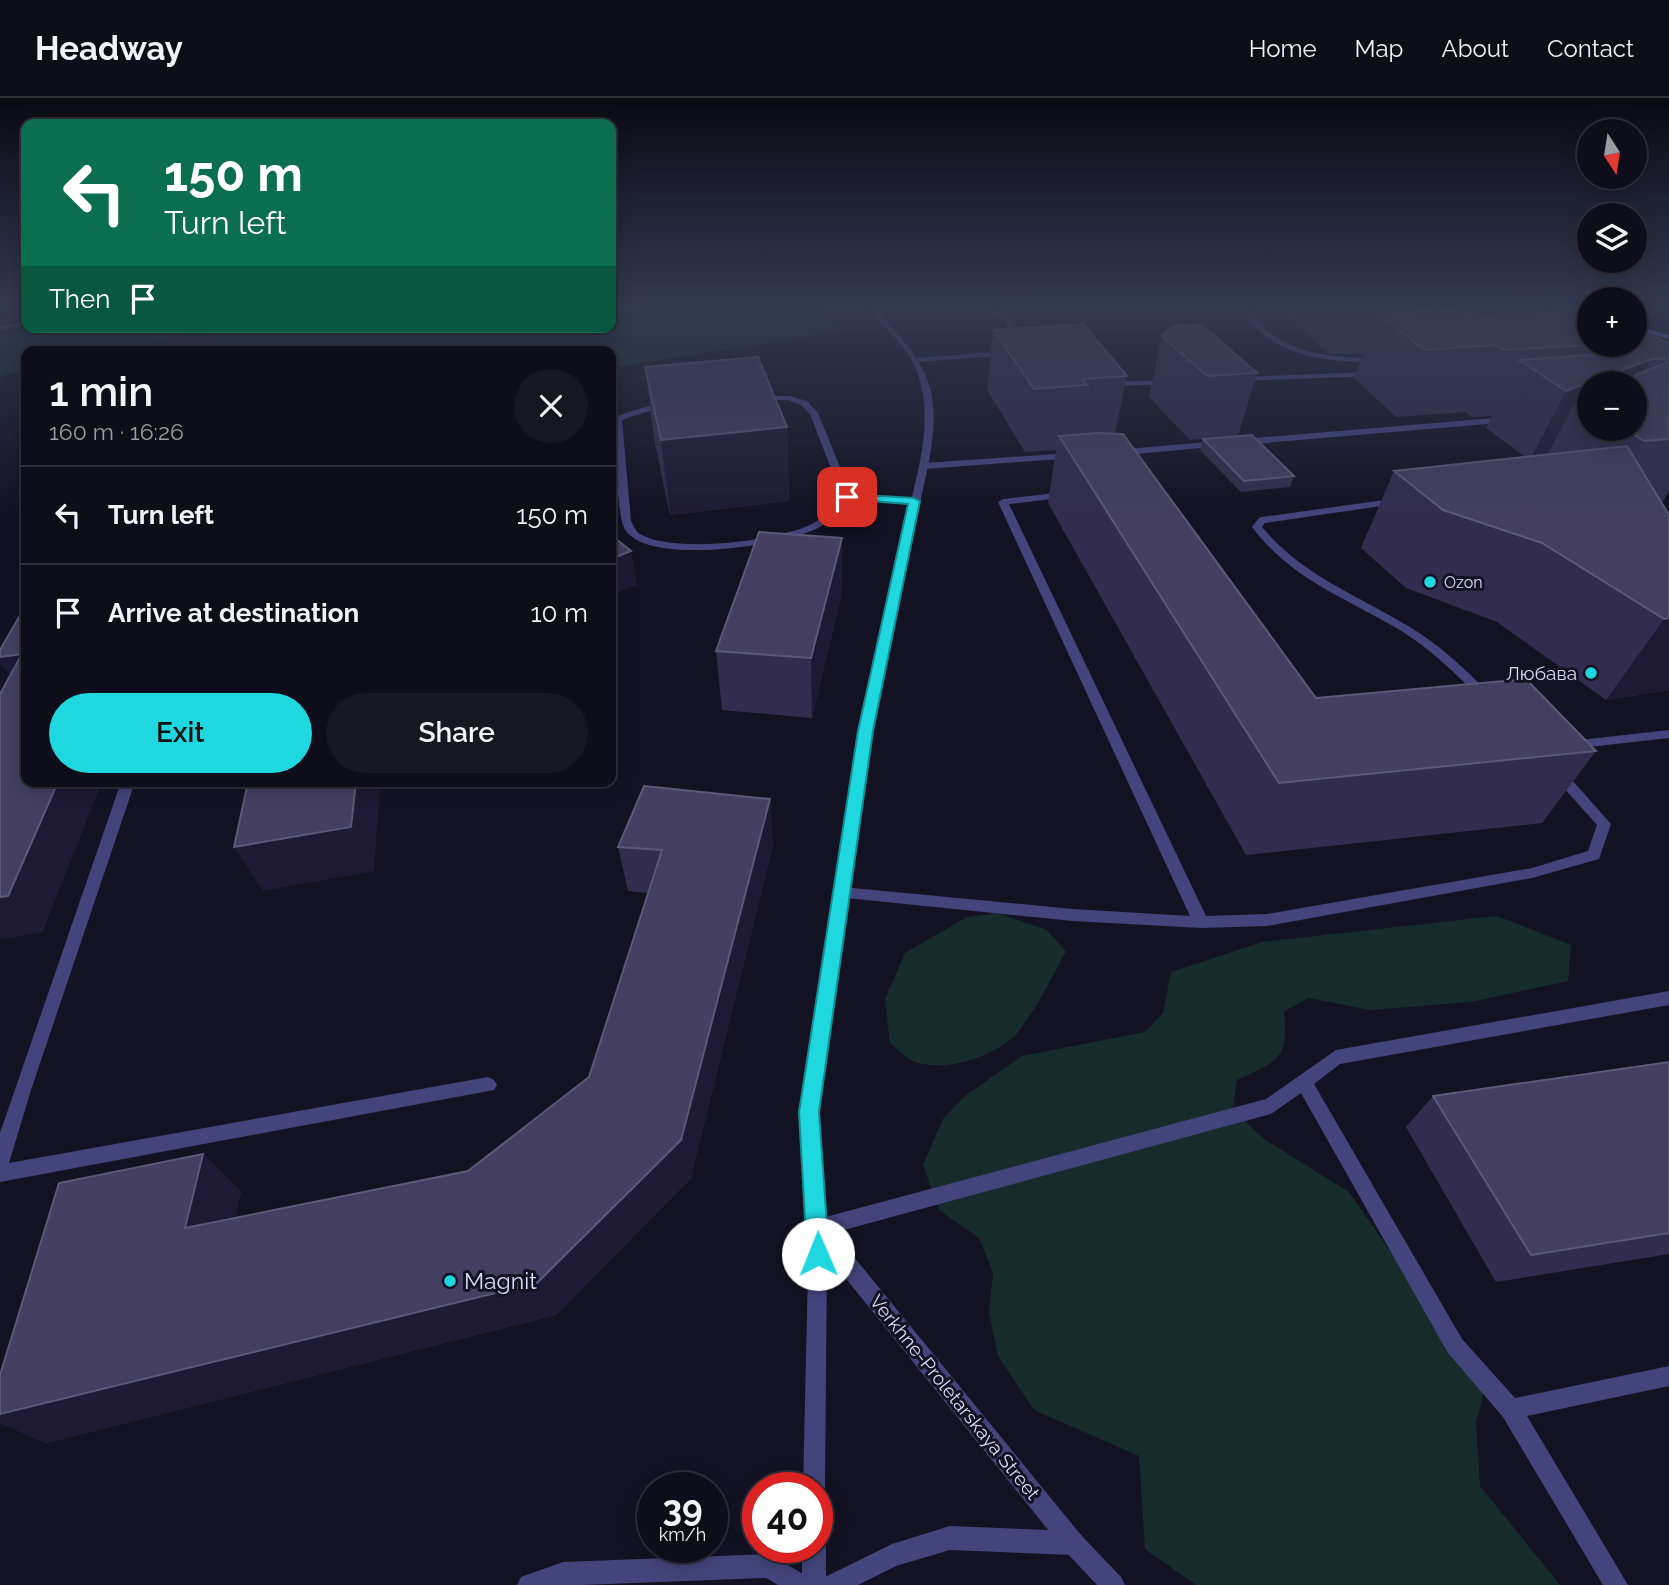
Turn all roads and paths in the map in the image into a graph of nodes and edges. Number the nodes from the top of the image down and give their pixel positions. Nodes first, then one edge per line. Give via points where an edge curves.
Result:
1 (921, 375) edge
2 (1323, 375) edge
3 (1225, 380) edge
4 (1097, 381) edge
5 (1185, 381) edge
6 (1521, 419) edge
7 (1099, 454) edge
8 (1085, 455) edge
9 (1058, 457) junction
10 (924, 467) junction
11 (1066, 468) edge
12 (1085, 492) edge
13 (847, 497) junction
14 (1408, 500) dead end
15 (914, 501) junction
16 (1493, 704) edge
17 (1669, 734) edge
18 (1562, 746) edge
19 (1552, 768) edge
20 (126, 787) edge
21 (842, 893) junction
22 (1201, 922) junction
23 (1669, 998) edge
24 (1303, 1081) junction
25 (488, 1085) dead end
26 (8, 1112) edge
27 (0, 1162) edge
28 (0, 1172) edge
29 (818, 1228) junction
30 (1669, 1376) edge
31 (1511, 1409) junction
32 (814, 1472) edge
33 (1073, 1543) junction
34 (814, 1563) edge
35 (529, 1585) edge
36 (800, 1585) edge
37 (814, 1585) edge
38 (833, 1585) edge
39 (1113, 1585) edge
40 (1616, 1585) edge

1 - 10 street via 930,419
2 - 3 street
4 - 5 street
6 - 7 street
8 - 9 street
9 - 10 street
9 - 11 street
10 - 15 street
12 - 22 street via 1003,502
13 - 13 street via 816,526 761,541 664,546 635,536 626,522 618,419 639,409 671,404 789,398 804,403 814,413
13 - 15 street
14 - 16 street via 1287,515 1262,520 1257,527 1296,568 1426,642
15 - 21 street via 865,731
17 - 18 street
19 - 22 street via 1604,824 1594,855 1532,873 1267,920
20 - 26 street
21 - 22 street
21 - 29 street via 809,1112
23 - 24 street via 1336,1057
24 - 29 street via 1271,1106
24 - 31 street via 1455,1346
25 - 28 street
26 - 27 street
29 - 32 street
29 - 33 street, Verkhne-Proletarskaya Street
30 - 31 street
31 - 40 street
33 - 38 street via 950,1538 892,1556
33 - 39 street, Verkhne-Proletarskaya Street
34 - 37 street
35 - 36 street via 563,1574 769,1566

